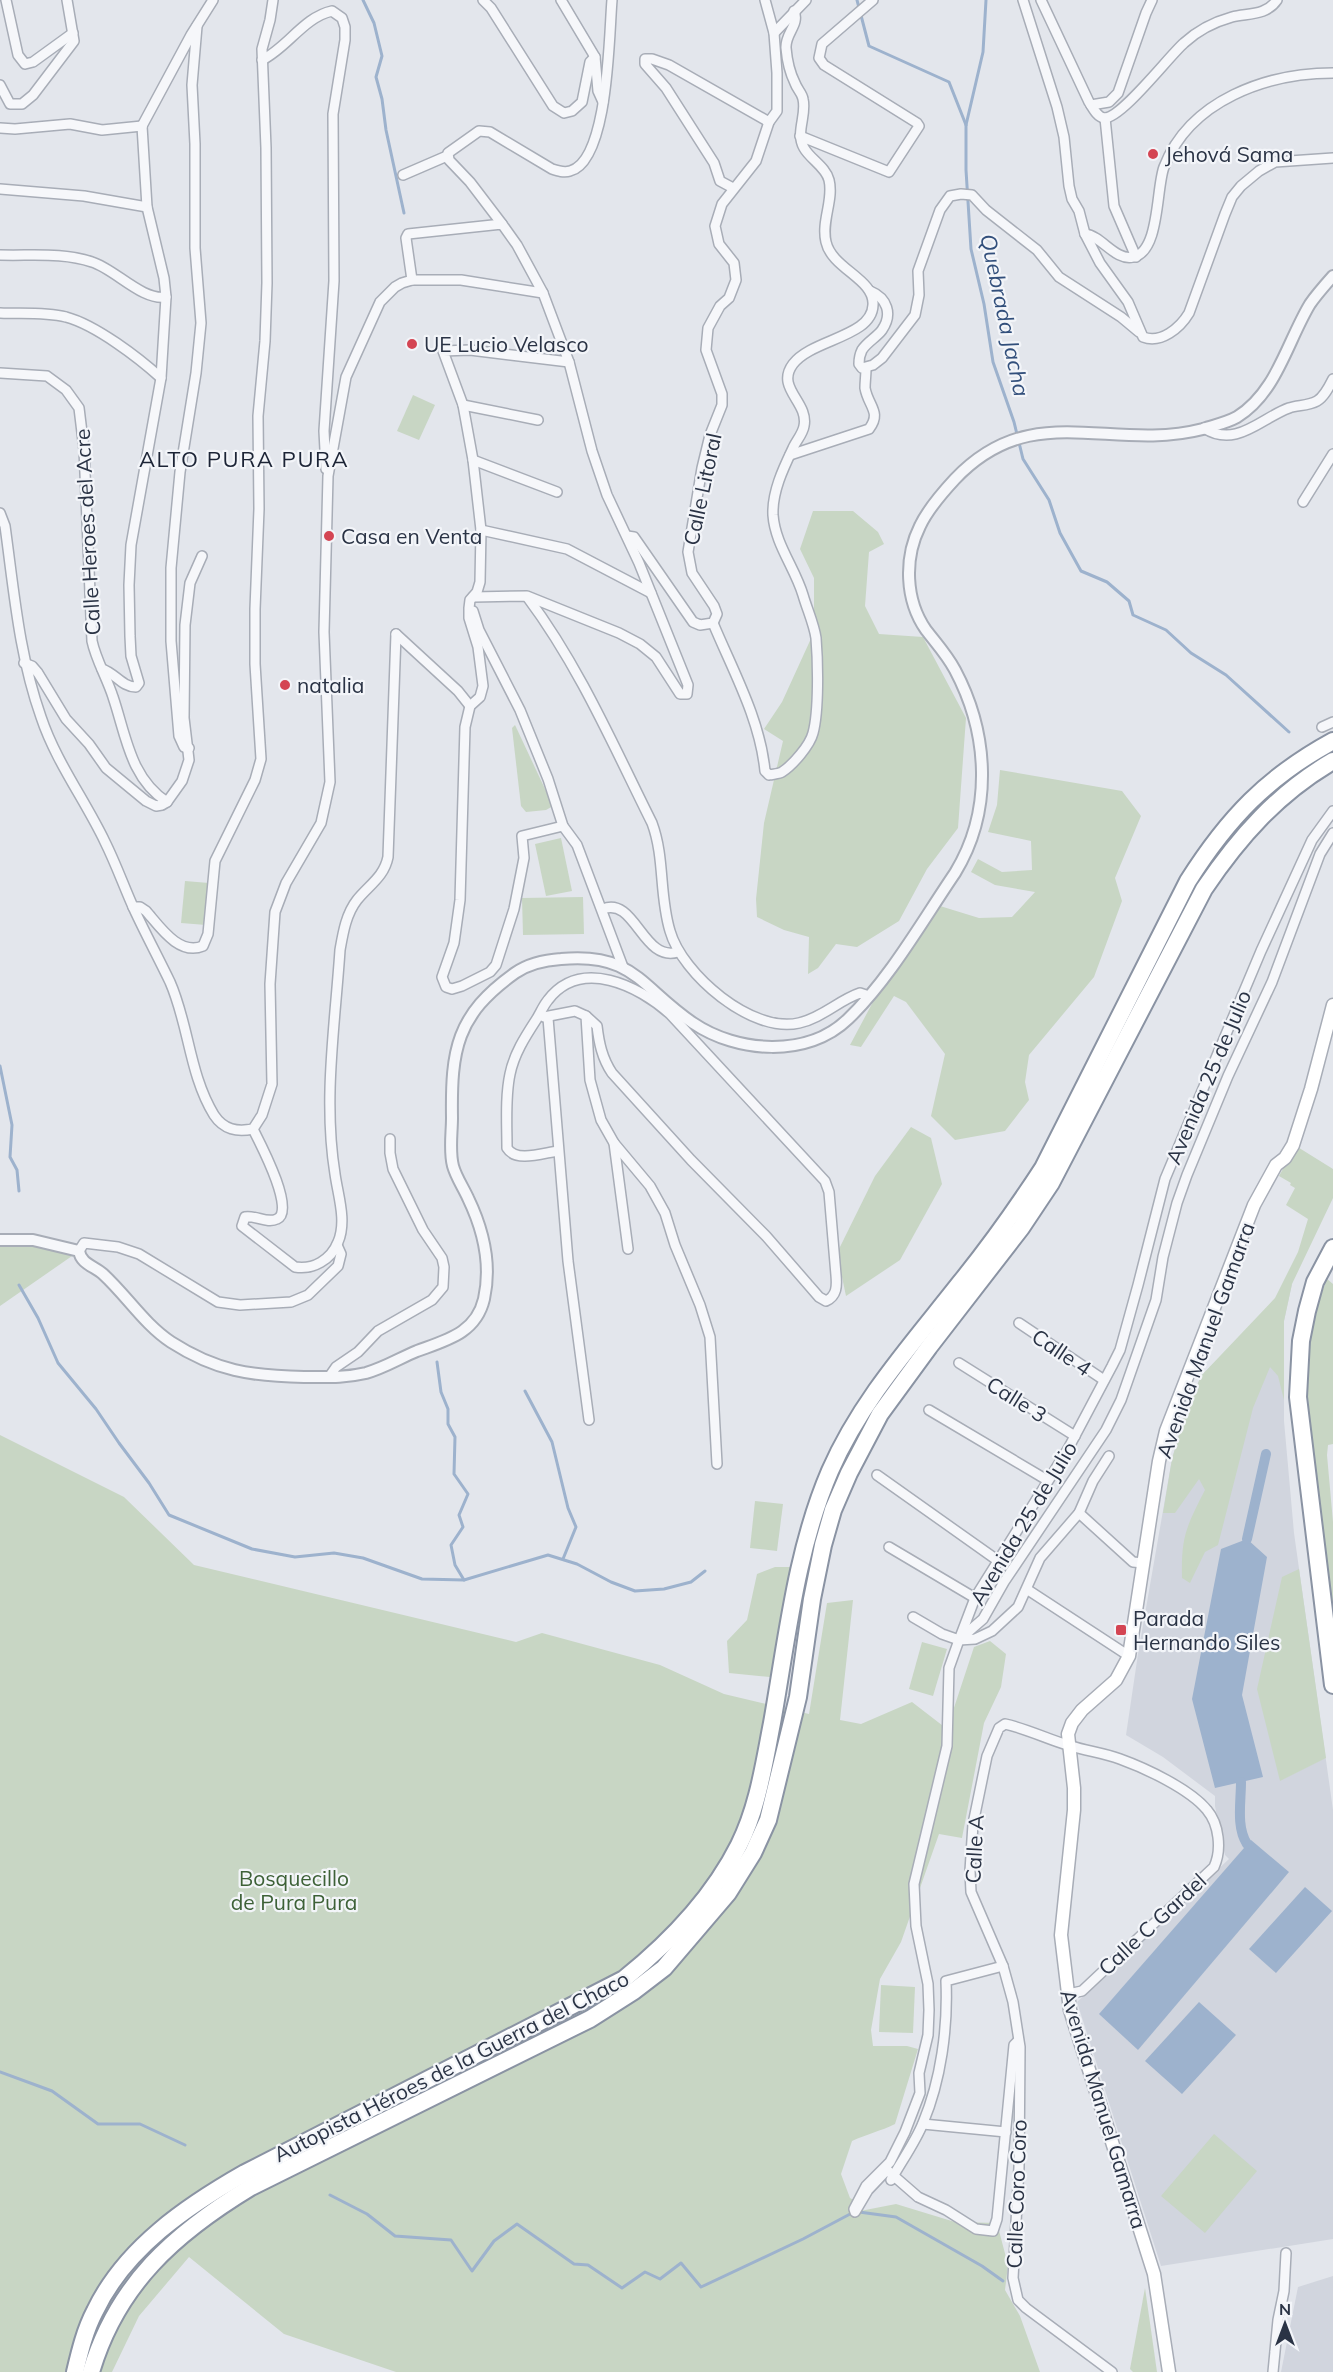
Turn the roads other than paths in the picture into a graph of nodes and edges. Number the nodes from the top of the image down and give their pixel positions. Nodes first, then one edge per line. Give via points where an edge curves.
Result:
1 (6, 0) edge
2 (67, 0) edge
3 (213, 0) edge
4 (273, 0) edge
5 (483, 0) edge
6 (561, 0) edge
7 (612, 0) edge
8 (765, 0) edge
9 (806, 0) edge
10 (873, 0) edge
11 (1023, 0) edge
12 (1041, 0) edge
13 (1152, 0) edge
14 (1277, 0) edge
15 (794, 11) junction
16 (197, 26) junction
17 (73, 33) junction
18 (774, 33) junction
19 (595, 57) junction
20 (262, 60) junction
21 (1333, 73) edge
22 (0, 85) edge
23 (603, 102) junction
24 (1091, 105) junction
25 (1105, 118) junction
26 (770, 122) junction
27 (142, 126) junction
28 (0, 128) edge
29 (800, 136) junction
30 (447, 156) junction
31 (1333, 158) edge
32 (403, 175) dead end
33 (733, 188) junction
34 (0, 189) edge
35 (147, 207) junction
36 (502, 224) junction
37 (1085, 234) junction
38 (0, 255) edge
39 (1136, 257) junction
40 (1333, 276) edge
41 (412, 280) junction
42 (870, 291) junction
43 (543, 293) junction
44 (166, 297) junction
45 (0, 313) edge
46 (1139, 332) junction
47 (569, 363) junction
48 (866, 368) junction
49 (0, 373) edge
50 (161, 378) junction
51 (1333, 379) edge
52 (463, 405) junction
53 (538, 420) dead end
54 (1204, 428) junction
55 (1333, 454) edge
56 (790, 455) junction
57 (473, 460) junction
58 (328, 476) junction
59 (557, 492) dead end
60 (1303, 502) dead end
61 (0, 513) edge
62 (481, 530) junction
63 (627, 536) junction
64 (202, 556) dead end
65 (651, 593) junction
66 (527, 596) junction
67 (472, 599) junction
68 (713, 623) junction
69 (24, 663) junction
70 (102, 669) junction
71 (470, 706) junction
72 (1333, 722) edge
73 (1322, 728) dead end
74 (1333, 741) edge
75 (189, 748) junction
76 (1333, 761) edge
77 (167, 802) junction
78 (1333, 811) edge
79 (563, 826) junction
80 (1333, 832) edge
81 (133, 907) junction
82 (603, 909) junction
83 (678, 952) junction
84 (496, 964) junction
85 (623, 967) junction
86 (513, 974) junction
87 (868, 996) junction
88 (1333, 1005) edge
89 (586, 1016) junction
90 (543, 1017) junction
91 (253, 1129) junction
92 (390, 1139) dead end
93 (614, 1143) junction
94 (558, 1151) junction
95 (0, 1240) edge
96 (337, 1245) junction
97 (1333, 1248) edge
98 (628, 1249) dead end
99 (79, 1251) junction
100 (1020, 1323) dead end
101 (959, 1363) dead end
102 (329, 1377) junction
103 (1104, 1380) junction
104 (929, 1410) dead end
105 (589, 1420) dead end
106 (1075, 1436) junction
107 (1109, 1456) dead end
108 (717, 1464) dead end
109 (877, 1475) dead end
110 (1047, 1480) junction
111 (1079, 1513) junction
112 (889, 1546) dead end
113 (997, 1560) junction
114 (1143, 1563) junction
115 (1028, 1590) junction
116 (975, 1599) junction
117 (914, 1617) dead end
118 (959, 1640) junction
119 (1129, 1656) junction
120 (1333, 1685) edge
121 (1069, 1745) junction
122 (1003, 1966) junction
123 (1068, 1994) junction
124 (1018, 2041) junction
125 (923, 2124) junction
126 (1006, 2132) junction
127 (890, 2173) junction
128 (1286, 2253) dead end
129 (75, 2372) edge
130 (91, 2372) edge
131 (1112, 2372) edge
132 (1169, 2372) edge
133 (1273, 2372) edge

1 - 17 street via 18,55 25,64
2 - 17 street
3 - 16 street
4 - 20 street
5 - 19 street via 560,111 572,111 582,102
6 - 19 street
7 - 23 street
8 - 18 street, Calle Litoral
9 - 15 street
10 - 29 street via 822,44 819,58 919,126 889,172
11 - 37 street via 1057,107 1069,186
12 - 24 street
13 - 24 street via 1118,93 1109,102
14 - 25 street via 1257,14 1233,17 1184,42 1129,103
15 - 18 street
15 - 29 street via 796,22 786,48 793,79 803,98
16 - 27 street
16 - 75 street via 192,85 195,248 201,323 171,568 171,641 179,736 184,747
17 - 22 street via 75,41 22,104 10,104
18 - 26 street, Calle Litoral via 778,104
19 - 23 street
20 - 58 street via 321,15 332,11 342,18 345,40 333,114 334,281 324,431
20 - 81 street via 267,262 258,416 255,609 261,759 255,780 215,861 208,934 203,945 192,949 179,945 146,911
21 - 39 street via 1293,75 1242,90 1222,99 1203,115 1177,142 1164,166 1152,235
23 - 30 street via 586,156 572,171 552,169 484,131 449,150
24 - 25 street via 1097,115
25 - 39 street via 1114,206
26 - 33 street, Calle Litoral via 756,161
26 - 33 street via 669,65 645,59 714,163 720,181
27 - 28 street via 102,130 70,124
27 - 35 street
29 - 42 street via 804,147 829,177 827,248
30 - 32 street
30 - 36 street
31 - 46 street via 1275,162 1241,186 1232,197 1185,321 1154,340
33 - 68 street, Calle Litoral via 719,210 715,226 719,244 734,263 736,279 729,298 710,321 706,337 722,405 702,468 688,552 692,573 717,614
34 - 35 street via 84,195
35 - 44 street
36 - 41 street via 408,234
36 - 43 street
37 - 39 street via 1119,254
37 - 46 street via 1100,264 1128,302
38 - 44 street via 66,256 94,262 153,297
40 - 54 street via 1309,306 1278,370 1253,404 1225,423
41 - 43 street via 484,282
41 - 58 street via 395,286 380,302 346,377
42 - 48 street via 882,298 888,310 882,330 862,350 860,367
42 - 56 street via 873,311 866,323 808,351 791,368 787,383 805,420
43 - 47 street
44 - 50 street
45 - 50 street via 68,318 125,349
46 - 48 street via 1059,277 1037,250 972,195 961,194 947,198 940,210 918,271 915,315 882,358
47 - 52 street via 471,350 443,351
47 - 63 street via 592,451
48 - 56 street via 865,389 875,414 869,429
49 - 70 street, Calle Heroes del Acre via 47,376 66,390 79,408 92,641
50 - 70 street via 131,545 131,656 139,683 130,687
51 - 54 street via 1316,402 1288,408 1244,432 1225,436
52 - 53 street
52 - 57 street
54 - 87 street via 1146,435 1053,431 1014,439 996,446 964,470 920,525 908,569 914,604 925,628 955,671 977,726 982,747 981,806 960,865
55 - 60 street
56 - 68 street via 776,493 775,532 802,591 816,637 816,705 813,734 805,749 782,772 769,775 765,771 755,723
57 - 59 street
57 - 62 street
58 - 91 street via 324,632 330,782 321,823 286,883 275,912 270,984 272,1084
61 - 69 street
62 - 65 street via 567,549
62 - 67 street via 480,582
63 - 65 street
63 - 68 street via 634,537 693,622
64 - 75 street via 190,583 185,625 184,718
65 - 66 street via 688,685 687,694 680,694 656,657 640,644
66 - 67 street
66 - 83 street via 585,690 651,823 659,842 669,930
67 - 71 street via 469,618 483,686 480,697
67 - 79 street via 479,630 520,710
69 - 77 street via 38,673 66,719 106,768 146,801 156,806
69 - 81 street via 57,756 105,841
70 - 77 street, Calle Heroes del Acre via 137,769 152,790
71 - 84 street via 465,727 460,900 443,983 452,989 462,986 490,972
71 - 96 street via 396,634 388,857 384,872 352,909 340,950 329,1100 341,1208
72 - 73 street
74 - 129 highway, Autopista Héroes de la Guerra del Chaco via 1290,767 1263,790 1223,829 1208,850 1188,881 1043,1168 1017,1208 882,1380 853,1427 830,1471 811,1523 754,1808 739,1845 716,1884 688,1920 624,1979 245,2173 160,2230 106,2290 94,2312
75 - 77 street via 182,781
76 - 130 highway, Autopista Héroes de la Guerra del Chaco via 1276,801 1226,857 1204,889 1051,1183 892,1398 862,1446 833,1510 823,1545 798,1697 768,1820 728,1893 664,1968 590,2019 251,2187 210,2212 167,2246 135,2284 111,2320
78 - 103 street, Avenida 25 de Julio via 1312,840 1261,951 1165,1179 1120,1350
79 - 82 street via 577,845
79 - 84 street via 522,836 524,858 514,909
80 - 118 street, Avenida 25 de Julio via 1320,854 1272,982 1186,1175 1163,1257 1156,1300 1121,1400 1106,1430 983,1619
81 - 91 street via 171,984 193,1067 214,1114 228,1129
82 - 83 street via 613,906 621,910 654,946 670,954
82 - 85 street
83 - 87 street via 716,993 746,1014 769,1023 797,1024 852,996
84 - 86 street
85 - 86 street via 608,961 570,958 536,963
85 - 87 street via 692,1023 711,1033 757,1046 797,1046 824,1036 848,1020
86 - 102 street via 466,1022 452,1067 451,1156 483,1234 487,1257 482,1307 468,1329 451,1339 369,1372
88 - 114 main road, Avenida Manuel Gamarra via 1293,1145 1276,1165 1254,1205 1166,1431
89 - 90 street via 574,1011
89 - 90 street via 597,1026 598,1042 612,1073 810,1287 826,1301 830,1299 837,1287 830,1192 825,1181 670,1014 633,988 617,981 588,978 556,992 548,1000
89 - 93 street via 593,1097
90 - 94 street
90 - 94 street via 526,1035 512,1064 507,1148 517,1156
91 - 96 street via 284,1204 280,1218 245,1217 244,1229 295,1267 315,1266
92 - 102 street via 393,1169 423,1230 442,1258 443,1287 432,1300 378,1331
93 - 98 street
93 - 108 street via 650,1186 665,1213 700,1305 710,1337
94 - 105 street
95 - 99 street via 33,1240
96 - 99 street via 341,1254 338,1266 308,1295 266,1305 218,1302 149,1259 118,1247 84,1243
97 - 120 highway via 1315,1282 1307,1311 1298,1397
99 - 102 street via 83,1261 114,1284 144,1320 185,1351 233,1371
100 - 103 street, Calle 4
101 - 106 street, Calle 3
103 - 106 street, Avenida 25 de Julio
104 - 110 street
106 - 110 street, Avenida 25 de Julio
107 - 111 street
109 - 113 street
110 - 113 street, Avenida 25 de Julio
111 - 114 street via 1133,1562
111 - 115 street via 1040,1558
112 - 116 street
113 - 116 street, Avenida 25 de Julio
114 - 119 main road, Avenida Manuel Gamarra
115 - 118 street via 1018,1607 988,1634
115 - 119 street
116 - 118 street, Avenida 25 de Julio
117 - 118 street
118 - 127 street via 949,1675 947,1746 914,1884 929,2010 919,2073 920,2093 890,2162 866,2186 855,2212 868,2190
119 - 121 main road, Avenida Manuel Gamarra via 1116,1680 1071,1723
121 - 122 street, Calle A via 1005,1724 999,1728 987,1756 973,1824 971,1892
121 - 123 main road, Avenida Manuel Gamarra via 1074,1810 1061,1935
121 - 123 street, Calle C Gardel via 1120,1759 1156,1775 1205,1807 1215,1824 1218,1853 1214,1867 1082,1991
122 - 124 street, Calle A
122 - 125 street via 946,1981 943,2047
123 - 132 main road, Avenida Manuel Gamarra via 1154,2274
124 - 126 street via 1014,2045
124 - 131 street, Calle Coro Coro via 1019,2167 1013,2278 1018,2300
125 - 126 street
125 - 127 street
126 - 127 street via 993,2231 976,2229 918,2197
128 - 133 street

